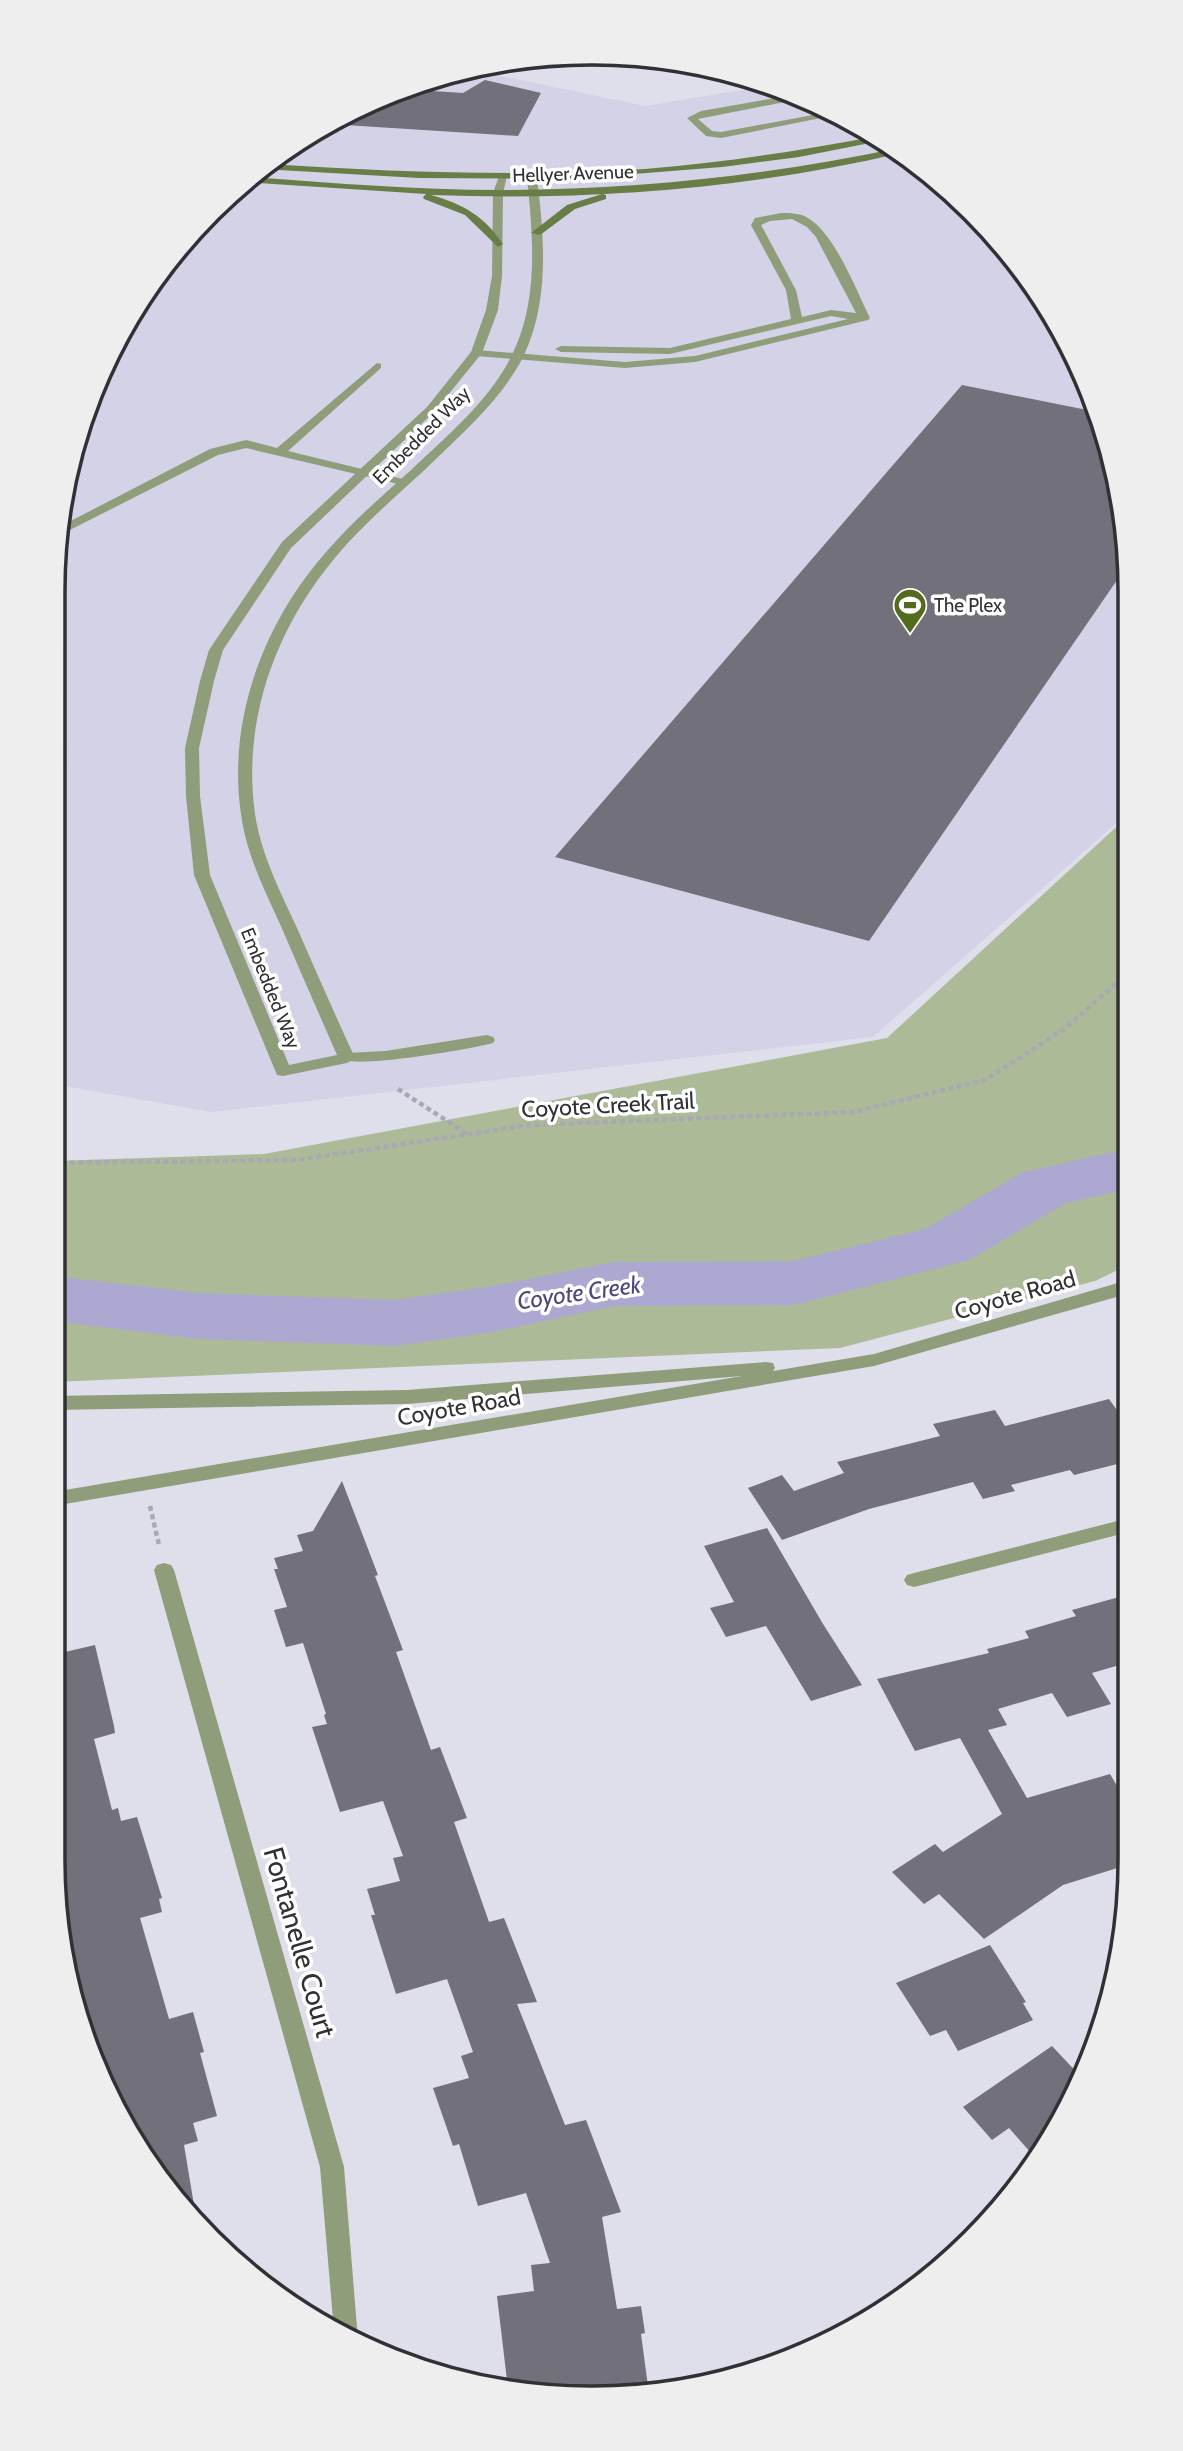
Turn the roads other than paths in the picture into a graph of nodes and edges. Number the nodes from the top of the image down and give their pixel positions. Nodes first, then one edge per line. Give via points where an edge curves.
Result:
1 (780, 100) edge
2 (819, 117) edge
3 (864, 141) edge
4 (884, 154) edge
5 (280, 168) edge
6 (503, 178) junction
7 (532, 178) junction
8 (262, 181) edge
9 (369, 188) junction
10 (640, 189) junction
11 (534, 192) junction
12 (498, 193) junction
13 (536, 233) junction
14 (498, 244) junction
15 (864, 318) junction
16 (797, 320) junction
17 (478, 349) junction
18 (627, 351) junction
19 (519, 352) junction
20 (625, 365) junction
21 (377, 366) dead end
22 (279, 453) junction
23 (362, 475) junction
24 (403, 484) junction
25 (69, 527) edge
26 (486, 1040) dead end
27 (346, 1058) junction
28 (1118, 1290) edge
29 (874, 1360) junction
30 (65, 1403) edge
31 (65, 1497) edge
32 (1118, 1528) edge
33 (164, 1570) road end
34 (914, 1580) dead end
35 (346, 2325) edge

1 - 2 street via 692,118 709,134 722,135
3 - 7 main road, Hellyer Avenue via 765,160 650,173
4 - 10 main road, Hellyer Avenue via 785,173
5 - 6 main road, Hellyer Avenue
6 - 7 main road, Hellyer Avenue
6 - 12 street, Embedded Way
7 - 11 street, Embedded Way
8 - 9 main road, Hellyer Avenue
9 - 12 main road, Hellyer Avenue
9 - 14 main road via 461,207 486,225
10 - 11 main road, Hellyer Avenue
10 - 13 main road via 571,207
11 - 12 main road, Hellyer Avenue
11 - 13 street, Embedded Way
12 - 14 street, Embedded Way
13 - 19 street, Embedded Way via 534,307
14 - 17 street, Embedded Way via 492,310
15 - 16 street via 831,313
15 - 16 street via 833,255 805,219 759,220 756,225 791,290
15 - 20 street via 695,359
16 - 18 street via 670,351
17 - 19 street
17 - 23 street, Embedded Way via 431,409
18 - 19 street
18 - 20 street
19 - 20 street
19 - 24 street, Embedded Way via 475,415
21 - 22 street
22 - 23 street
22 - 25 street via 246,444 214,452
23 - 24 street
23 - 27 street, Embedded Way via 286,545 216,650 192,748 192,796 202,876 283,1071
24 - 27 street, Embedded Way via 330,555 292,607 268,653 251,706 244,765 248,815 262,866
26 - 27 street
28 - 29 street, Coyote Road
29 - 30 street, Coyote Road via 407,1397
29 - 31 street, Coyote Road
32 - 34 street
33 - 35 street, Fontanelle Court via 332,2167

